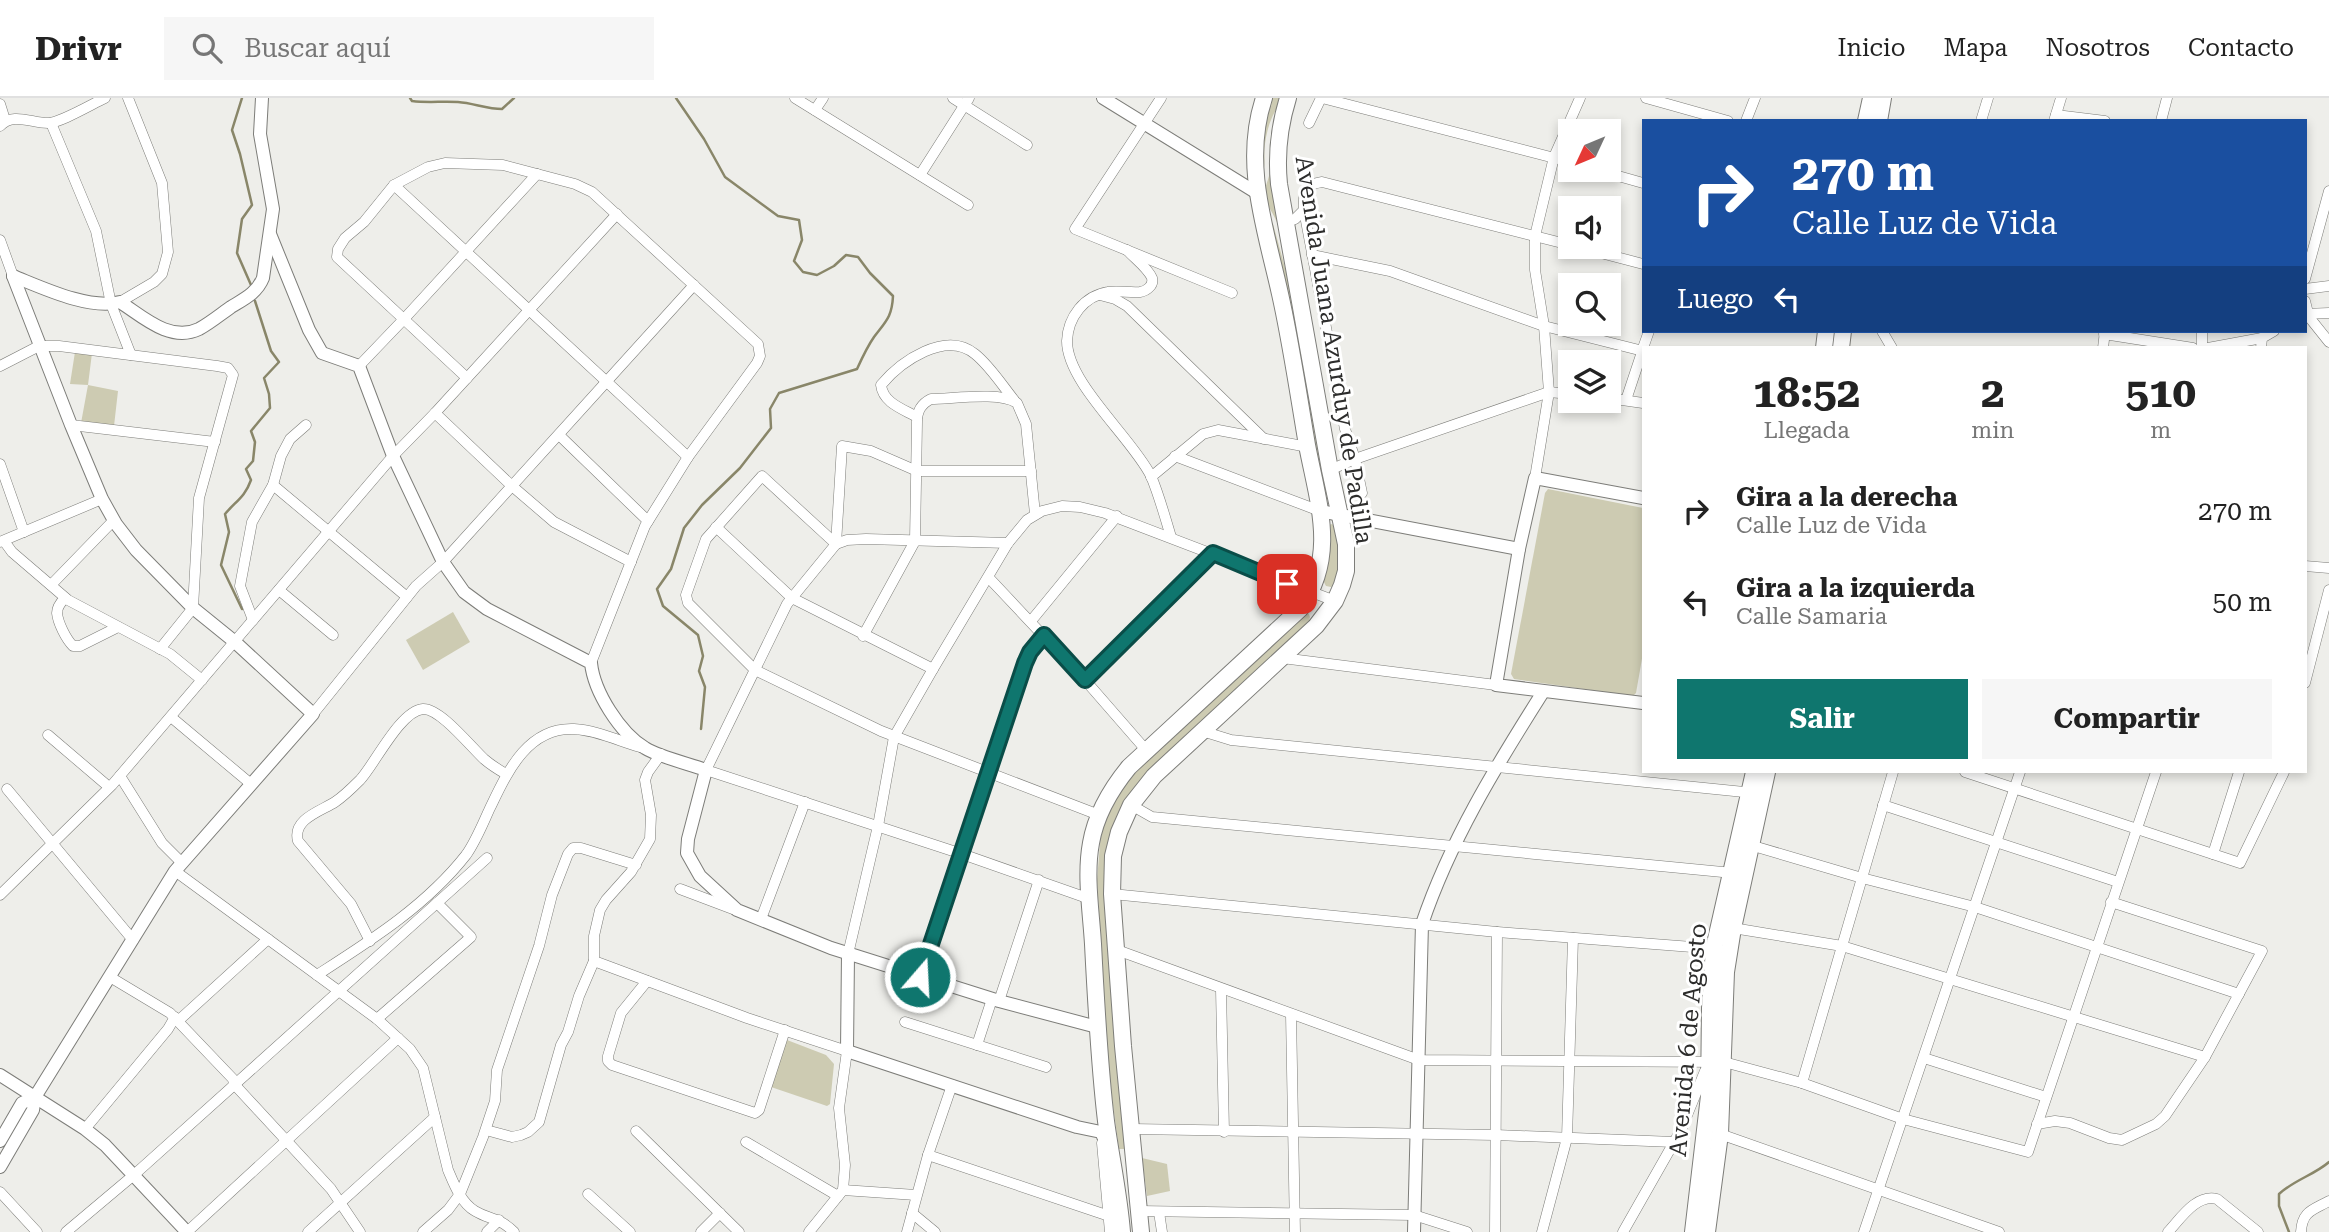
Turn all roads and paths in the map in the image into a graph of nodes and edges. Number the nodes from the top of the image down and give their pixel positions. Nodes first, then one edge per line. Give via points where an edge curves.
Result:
1 (105, 98) edge
2 (128, 98) edge
3 (262, 98) edge
4 (795, 98) edge
5 (823, 98) edge
6 (953, 98) edge
7 (1103, 98) edge
8 (1161, 98) edge
9 (1264, 98) edge
10 (1322, 98) edge
11 (1580, 98) edge
12 (1646, 98) edge
13 (1755, 98) edge
14 (1871, 98) edge
15 (1884, 98) edge
16 (1988, 98) edge
17 (2061, 98) edge
18 (2167, 98) edge
19 (966, 102) edge
20 (1287, 102) edge
21 (0, 104) edge
22 (815, 110) junction
23 (2055, 118) edge
24 (1721, 119) edge
25 (1747, 119) edge
26 (1866, 119) edge
27 (1879, 119) edge
28 (1982, 119) edge
29 (2081, 119) edge
30 (2162, 119) edge
31 (3, 123) edge
32 (51, 123) junction
33 (1309, 123) dead end
34 (1144, 124) junction
35 (1027, 145) dead end
36 (1554, 157) junction
37 (1558, 158) edge
38 (537, 174) junction
39 (919, 175) junction
40 (1621, 177) edge
41 (1642, 183) edge
42 (394, 185) junction
43 (2329, 191) edge
44 (1257, 192) junction
45 (968, 205) dead end
46 (1304, 210) junction
47 (617, 214) junction
48 (1286, 222) junction
49 (270, 234) junction
50 (1535, 236) junction
51 (0, 240) edge
52 (1558, 241) edge
53 (1127, 250) junction
54 (466, 252) junction
55 (1312, 255) junction
56 (1621, 258) edge
57 (1642, 264) edge
58 (2307, 272) edge
59 (0, 274) edge
60 (13, 276) junction
61 (694, 285) junction
62 (2329, 286) edge
63 (2307, 289) edge
64 (1232, 293) dead end
65 (1098, 294) junction
66 (1300, 297) junction
67 (115, 303) junction
68 (529, 310) junction
69 (2307, 313) edge
70 (2329, 313) edge
71 (2307, 314) edge
72 (404, 320) junction
73 (1544, 326) junction
74 (2110, 333) edge
75 (2329, 342) edge
76 (2261, 343) edge
77 (39, 346) junction
78 (2182, 346) edge
79 (2229, 346) edge
80 (1642, 349) edge
81 (1642, 352) edge
82 (131, 355) junction
83 (0, 366) edge
84 (359, 366) junction
85 (467, 378) junction
86 (607, 382) junction
87 (1549, 392) junction
88 (1558, 393) edge
89 (1621, 399) edge
90 (1626, 400) junction
91 (1642, 402) edge
92 (1017, 403) junction
93 (435, 413) junction
94 (917, 417) junction
95 (71, 425) junction
96 (306, 425) dead end
97 (559, 435) junction
98 (1264, 439) junction
99 (215, 442) junction
100 (1308, 447) junction
101 (393, 456) junction
102 (1175, 456) junction
103 (688, 457) junction
104 (1355, 459) junction
105 (0, 464) edge
106 (1330, 470) junction
107 (917, 471) junction
108 (1031, 471) junction
109 (1151, 477) junction
110 (1535, 478) junction
111 (273, 485) junction
112 (512, 486) junction
113 (1362, 493) dead end
114 (1642, 498) edge
115 (102, 499) junction
116 (1320, 511) junction
117 (1035, 514) junction
118 (1340, 515) junction
119 (1117, 516) junction
120 (114, 520) junction
121 (648, 520) junction
122 (716, 527) junction
123 (24, 532) junction
124 (328, 533) junction
125 (1171, 537) junction
126 (915, 541) junction
127 (2, 542) edge
128 (1008, 543) junction
129 (836, 544) junction
130 (1519, 549) junction
131 (1213, 553) junction
132 (443, 562) junction
133 (631, 562) junction
134 (2307, 566) edge
135 (2329, 568) edge
136 (989, 578) junction
137 (51, 585) junction
138 (279, 590) junction
139 (2329, 590) edge
140 (1311, 594) junction
141 (407, 597) junction
142 (65, 598) junction
143 (792, 598) junction
144 (1335, 601) junction
145 (193, 608) junction
146 (253, 620) junction
147 (1031, 621) junction
148 (118, 626) junction
149 (333, 635) dead end
150 (863, 635) junction
151 (1044, 635) junction
152 (235, 642) junction
153 (160, 649) junction
154 (1282, 658) junction
155 (591, 663) junction
156 (933, 669) junction
157 (755, 670) junction
158 (2307, 675) edge
159 (202, 680) junction
160 (1085, 680) junction
161 (1496, 685) junction
162 (1543, 692) junction
163 (1642, 703) edge
164 (313, 713) junction
165 (171, 717) junction
166 (1202, 731) junction
167 (48, 735) dead end
168 (894, 737) junction
169 (645, 748) junction
170 (1146, 751) junction
171 (661, 754) junction
172 (1495, 767) junction
173 (706, 770) junction
174 (989, 771) junction
175 (1754, 773) edge
176 (1766, 773) edge
177 (1893, 773) edge
178 (1968, 773) edge
179 (2020, 773) edge
180 (2156, 773) edge
181 (2239, 773) edge
182 (2282, 773) edge
183 (506, 775) junction
184 (120, 776) junction
185 (251, 785) junction
186 (109, 788) junction
187 (2014, 788) junction
188 (7, 789) dead end
189 (1756, 793) junction
190 (805, 802) junction
191 (1131, 805) junction
192 (1884, 805) junction
193 (1099, 815) junction
194 (878, 826) junction
195 (2136, 828) junction
196 (1997, 842) junction
197 (52, 844) junction
198 (1751, 845) junction
199 (1453, 846) junction
200 (962, 854) junction
201 (2213, 854) junction
202 (487, 858) dead end
203 (636, 865) junction
204 (178, 867) junction
205 (1738, 874) junction
206 (1862, 878) junction
207 (1039, 880) junction
208 (2118, 882) junction
209 (680, 889) dead end
210 (1112, 894) junction
211 (0, 895) edge
212 (1090, 899) junction
213 (2111, 902) junction
214 (437, 903) junction
215 (1975, 907) junction
216 (737, 910) junction
217 (761, 919) junction
218 (1422, 924) junction
219 (1733, 928) junction
220 (1497, 932) junction
221 (1573, 938) junction
222 (268, 939) junction
223 (133, 940) junction
224 (370, 941) junction
225 (1842, 946) junction
226 (2096, 948) junction
227 (1117, 950) junction
228 (1722, 950) junction
229 (848, 954) junction
230 (594, 961) junction
231 (317, 975) junction
232 (110, 976) junction
233 (920, 977) junction
234 (1952, 979) junction
235 (647, 981) junction
236 (1221, 989) junction
237 (338, 990) junction
238 (2239, 993) junction
239 (995, 1000) junction
240 (1291, 1014) junction
241 (2073, 1017) junction
242 (176, 1019) junction
243 (377, 1019) junction
244 (905, 1022) dead end
245 (1097, 1027) junction
246 (785, 1030) junction
247 (398, 1038) junction
248 (977, 1045) junction
249 (847, 1051) junction
250 (1924, 1058) junction
251 (2205, 1058) junction
252 (1419, 1060) junction
253 (1497, 1060) junction
254 (1571, 1061) junction
255 (1716, 1062) junction
256 (1046, 1067) dead end
257 (0, 1075) edge
258 (1802, 1083) junction
259 (234, 1084) junction
260 (952, 1085) junction
261 (34, 1097) junction
262 (2046, 1097) junction
263 (435, 1117) junction
264 (1903, 1119) junction
265 (2037, 1124) junction
266 (85, 1129) junction
267 (1132, 1129) junction
268 (486, 1130) junction
269 (636, 1131) dead end
270 (1101, 1132) junction
271 (1224, 1132) junction
272 (1293, 1133) junction
273 (1417, 1134) junction
274 (1720, 1134) junction
275 (1496, 1135) junction
276 (1567, 1138) junction
277 (0, 1141) edge
278 (286, 1141) junction
279 (746, 1142) dead end
280 (1674, 1142) junction
281 (1135, 1154) junction
282 (928, 1155) junction
283 (1112, 1155) junction
284 (0, 1167) edge
285 (135, 1174) junction
286 (1879, 1190) junction
287 (0, 1192) edge
288 (841, 1193) junction
289 (460, 1194) junction
290 (588, 1194) dead end
291 (916, 1195) junction
292 (1118, 1195) junction
293 (2329, 1201) edge
294 (340, 1203) junction
295 (1138, 1203) junction
296 (1160, 1212) junction
297 (720, 1213) junction
298 (912, 1213) junction
299 (1295, 1213) junction
300 (1414, 1215) junction
301 (499, 1220) junction
302 (1115, 1225) edge
303 (37, 1232) edge
304 (66, 1232) edge
305 (187, 1232) edge
306 (308, 1232) edge
307 (360, 1232) edge
308 (423, 1232) edge
309 (487, 1232) edge
310 (514, 1232) edge
311 (630, 1232) edge
312 (701, 1232) edge
313 (739, 1232) edge
314 (809, 1232) edge
315 (907, 1232) edge
316 (935, 1232) edge
317 (1141, 1232) edge
318 (1161, 1232) edge
319 (1295, 1232) edge
320 (1414, 1232) edge
321 (1467, 1232) edge
322 (1495, 1232) edge
323 (1542, 1232) edge
324 (1623, 1232) edge
325 (1693, 1232) edge
326 (1707, 1232) edge
327 (1864, 1232) edge
328 (1999, 1232) edge
329 (2168, 1232) edge
330 (2258, 1232) edge
331 (2301, 1232) edge

1 - 32 street
2 - 67 street via 162,183 168,252 162,274 154,282
3 - 49 street via 260,134 273,209
4 - 22 street
5 - 22 street
6 - 19 street
7 - 34 street
8 - 34 street
9 - 44 highway, Avenida Juana Azurduy de Padilla via 1255,145
10 - 33 street
10 - 36 street
11 - 36 street
12 - 24 street
13 - 25 street
14 - 26 highway
15 - 27 highway
16 - 28 street
17 - 23 street
18 - 30 street
19 - 35 street
19 - 39 street
20 - 44 highway via 1271,130 1266,176
20 - 48 highway, Avenida Juana Azurduy de Padilla via 1278,149
21 - 31 street
22 - 39 street
23 - 29 street
31 - 32 street via 14,119
32 - 67 street via 96,231
34 - 44 street
34 - 53 street via 1075,229
36 - 37 street
36 - 50 street
38 - 42 street via 503,165 445,163
38 - 47 street via 592,192
38 - 54 street
39 - 45 street
40 - 41 street
42 - 54 street
42 - 72 street via 364,222 345,237 337,257
43 - 58 street
44 - 66 highway via 1275,220 1287,273
44 - 100 highway, Avenida Juana Azurduy de Padilla
46 - 48 street
46 - 50 street via 1306,189 1322,182
46 - 55 street
47 - 61 street
47 - 68 street
48 - 66 highway, Avenida Juana Azurduy de Padilla
49 - 67 street via 259,286 199,329 172,332
49 - 84 street via 322,353
50 - 52 street
50 - 73 street
51 - 60 street
53 - 64 street
53 - 65 street via 1148,273 1152,285 1139,292
54 - 68 street
54 - 72 street
55 - 73 street via 1390,271
55 - 104 street via 1345,429
56 - 57 street
59 - 60 street
60 - 67 street via 86,303
60 - 77 street
61 - 86 street
61 - 103 street via 753,338 760,356
62 - 63 street
65 - 98 street via 1127,306
65 - 109 street via 1084,302 1070,327 1067,343 1072,363
66 - 106 highway, Avenida Juana Azurduy de Padilla
67 - 82 street
68 - 85 street
68 - 86 street
69 - 70 street
71 - 75 street
72 - 84 street
72 - 85 street
73 - 80 street
73 - 87 street
74 - 78 street
76 - 79 street
77 - 82 street
77 - 83 street
77 - 95 street
81 - 90 street
82 - 99 street via 228,368 233,375
84 - 101 street
85 - 93 street
86 - 97 street
86 - 103 street
87 - 88 street
87 - 104 street
87 - 110 street
89 - 90 street
90 - 91 street
92 - 94 street via 1004,398 932,399 921,406
92 - 94 street via 974,352 942,345 925,350 881,385 888,401
92 - 108 street via 1026,424
93 - 101 street
93 - 112 street
94 - 107 street
95 - 99 street
95 - 115 street
96 - 111 street via 290,439
97 - 112 street
97 - 121 street
98 - 100 street
98 - 102 street via 1218,430
99 - 145 street via 200,498
100 - 116 highway, Avenida Juana Azurduy de Padilla
101 - 124 street
101 - 132 street
102 - 109 street
102 - 116 street
103 - 121 street
104 - 106 street
104 - 113 street
105 - 123 street
106 - 118 highway, Avenida Juana Azurduy de Padilla
107 - 108 street
107 - 126 street
107 - 129 street via 872,451 842,446
108 - 117 street
109 - 125 street
110 - 114 street
110 - 130 street
111 - 124 street
111 - 146 street via 252,522 240,586
112 - 132 street
112 - 133 street via 554,522
115 - 120 street
115 - 123 street
116 - 118 street
116 - 140 highway, Avenida Juana Azurduy de Padilla via 1323,547
117 - 119 street via 1071,506
117 - 128 street
118 - 130 street
118 - 144 highway, Avenida Juana Azurduy de Padilla via 1346,570
119 - 125 street
119 - 147 street
120 - 137 street
120 - 145 street via 135,550
121 - 133 street
122 - 129 street via 762,476
122 - 143 street
122 - 157 street via 701,551 686,595 688,603
123 - 127 street
124 - 138 street
124 - 141 street
125 - 131 street
126 - 128 street
126 - 129 street via 866,539
126 - 150 street
127 - 137 street
128 - 136 street
129 - 143 street
130 - 161 street
131 - 140 street
131 - 160 street
132 - 141 street
132 - 155 street via 464,592 488,609
133 - 155 street
134 - 135 street
136 - 147 street
136 - 156 street
137 - 142 street
138 - 146 street
138 - 149 street
139 - 158 street
140 - 144 street
140 - 170 highway, Avenida Juana Azurduy de Padilla via 1286,624
141 - 164 street
142 - 148 street
142 - 148 street via 57,613 73,646
143 - 150 street
143 - 157 street
144 - 154 highway, Avenida Juana Azurduy de Padilla
145 - 152 street
145 - 153 street
146 - 152 street
147 - 151 street
148 - 153 street
150 - 156 street
151 - 160 street
151 - 174 street via 1025,663
152 - 159 street
152 - 164 street
153 - 159 street
154 - 161 street
154 - 166 highway, Avenida Juana Azurduy de Padilla
155 - 169 street via 592,676 611,716
156 - 168 street
157 - 168 street
157 - 173 street
159 - 165 street
160 - 170 street
161 - 162 street
162 - 163 street
162 - 172 street
164 - 185 street
165 - 184 street
165 - 185 street
166 - 172 street via 1231,740
166 - 191 highway, Avenida Juana Azurduy de Padilla
167 - 186 street
168 - 174 street
168 - 194 street
169 - 171 street
169 - 183 street via 586,731 561,730 524,750
170 - 193 highway, Avenida Juana Azurduy de Padilla via 1115,783
171 - 173 street
171 - 203 street via 645,780 652,827
172 - 189 street
172 - 199 street
173 - 190 street
173 - 216 street via 687,853 700,876
174 - 193 street
174 - 200 street
175 - 189 highway, Avenida 6 de Agosto
176 - 189 highway, Avenida 6 de Agosto
177 - 192 street
178 - 187 street
179 - 187 street
180 - 195 street
181 - 201 street
182 - 201 street via 2241,863
183 - 224 street via 467,854 424,899
183 - 224 street via 435,713 422,709 407,717 347,792 300,824 298,841 351,904
184 - 186 street
184 - 204 street
185 - 204 street
186 - 197 street
187 - 195 street
187 - 196 street
188 - 197 street
189 - 198 highway, Avenida 6 de Agosto
189 - 205 highway, Avenida 6 de Agosto
190 - 194 street
190 - 217 street
191 - 199 street via 1152,817
191 - 210 highway, Avenida Juana Azurduy de Padilla via 1115,845
192 - 196 street
192 - 206 street
193 - 212 highway, Avenida Juana Azurduy de Padilla via 1091,843
194 - 200 street
194 - 229 street
195 - 201 street
195 - 208 street
196 - 208 street
196 - 215 street
197 - 211 street
197 - 223 street
198 - 205 highway, Avenida 6 de Agosto
198 - 206 street
199 - 205 street
199 - 218 street
200 - 207 street
200 - 233 street
202 - 214 street
203 - 230 street via 600,910
203 - 268 street via 581,848 568,853 497,1070 495,1101
204 - 222 street
204 - 223 street
205 - 219 highway, Avenida 6 de Agosto
205 - 228 highway, Avenida 6 de Agosto
206 - 215 street
206 - 225 street
207 - 212 street
207 - 239 street
208 - 213 street
209 - 216 street
210 - 218 street
210 - 227 highway, Avenida Juana Azurduy de Padilla
212 - 245 highway, Avenida Juana Azurduy de Padilla
213 - 226 street
213 - 238 street via 2262,951
214 - 237 street
214 - 243 street via 471,937
215 - 226 street
215 - 234 street
216 - 217 street
217 - 229 street
218 - 220 street
218 - 252 street
219 - 225 street
219 - 228 highway, Avenida 6 de Agosto
220 - 221 street
220 - 253 street
221 - 228 street
221 - 254 street
222 - 231 street
222 - 242 street
223 - 232 street
224 - 231 street
225 - 234 street
225 - 258 street
226 - 238 street
226 - 241 street
227 - 236 street
227 - 267 highway, Avenida Juana Azurduy de Padilla
228 - 255 highway, Avenida 6 de Agosto
229 - 233 street
229 - 249 street
230 - 235 street
230 - 268 street via 561,1045 539,1122 512,1137
231 - 237 street
232 - 242 street
232 - 261 street
233 - 239 street
234 - 241 street
234 - 250 street
235 - 246 street
235 - 246 street via 621,1013 608,1061 612,1065 755,1114
236 - 240 street
236 - 271 street
237 - 243 street
237 - 259 street
238 - 251 street
239 - 245 street
239 - 248 street
240 - 252 street
240 - 272 street
241 - 251 street
241 - 262 street
242 - 259 street
242 - 266 street
243 - 247 street
244 - 248 street
245 - 283 highway, Avenida Juana Azurduy de Padilla
246 - 249 street
247 - 263 street via 423,1068
247 - 278 street
248 - 256 street
249 - 260 street
249 - 288 street via 839,1108 845,1165
250 - 262 street
250 - 264 street
251 - 265 street via 2165,1116 2122,1140 2070,1123
252 - 253 street
252 - 273 street
253 - 254 street
253 - 275 street
254 - 255 street
254 - 276 street
255 - 258 street
255 - 274 highway, Avenida 6 de Agosto
255 - 280 street
255 - 325 highway, Avenida 6 de Agosto
257 - 261 street
258 - 264 street
259 - 278 street
259 - 285 street
260 - 270 street
260 - 282 street
261 - 266 street
261 - 277 street via 22,1102
261 - 284 street via 33,1110
262 - 265 street
263 - 289 street via 448,1170
263 - 294 street
264 - 265 street via 2028,1152
264 - 286 street
266 - 285 street
267 - 271 street
267 - 281 highway, Avenida Juana Azurduy de Padilla
268 - 289 street
269 - 297 street
270 - 283 street
270 - 302 street
271 - 272 street
272 - 273 street
272 - 299 street
273 - 275 street
273 - 300 street
274 - 286 street
274 - 326 highway, Avenida 6 de Agosto
275 - 276 street
275 - 322 street
276 - 280 street
276 - 323 street
278 - 294 street
278 - 305 street
279 - 288 street
280 - 324 street
281 - 283 highway
281 - 295 highway, Avenida Juana Azurduy de Padilla
282 - 291 street
282 - 302 street
283 - 292 highway, Avenida Juana Azurduy de Padilla
285 - 304 street
285 - 305 street
286 - 327 street
286 - 328 street
287 - 303 street
288 - 291 street
288 - 314 street
289 - 301 street via 474,1211
289 - 308 street
290 - 311 street
291 - 298 street
292 - 295 highway
292 - 302 highway, Avenida Juana Azurduy de Padilla
293 - 331 street via 2306,1214
294 - 306 street
294 - 307 street
295 - 296 street
295 - 317 highway, Avenida Juana Azurduy de Padilla
296 - 299 street
296 - 318 street
297 - 312 street
297 - 313 street
298 - 315 street
298 - 316 street
299 - 300 street
299 - 319 street
300 - 320 street
300 - 321 street
301 - 309 street
301 - 310 street
329 - 330 street via 2193,1206 2210,1198

